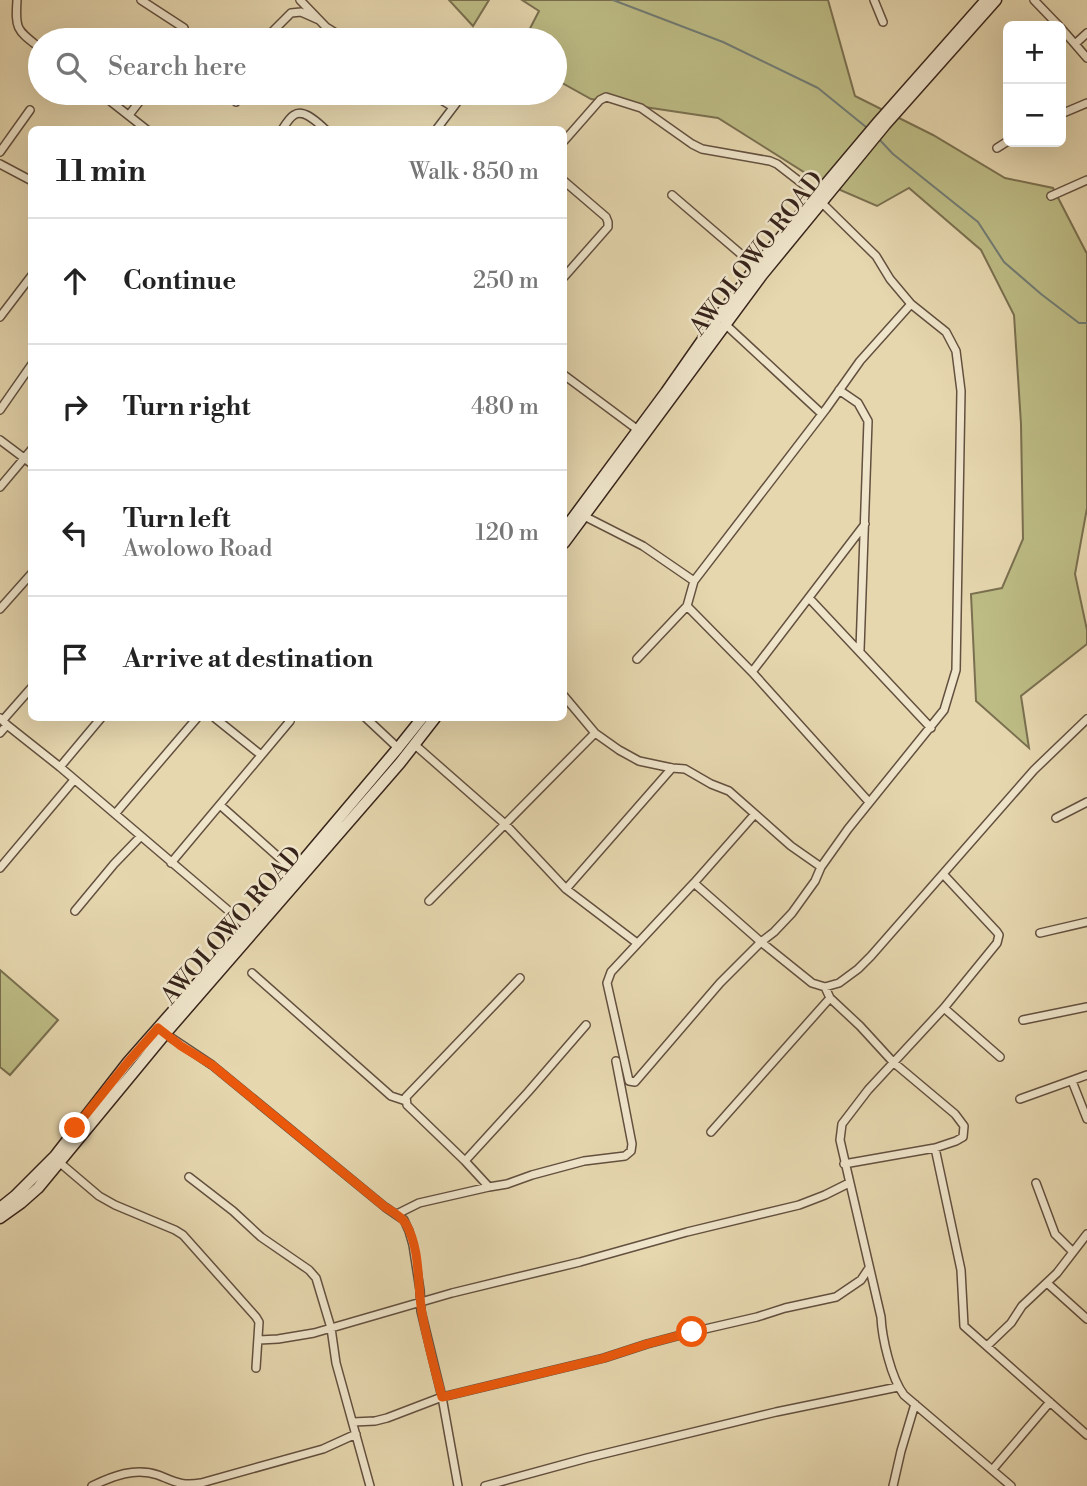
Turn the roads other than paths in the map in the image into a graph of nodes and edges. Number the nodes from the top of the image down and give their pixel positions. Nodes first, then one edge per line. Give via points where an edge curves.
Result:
1 (17, 0) edge
2 (141, 0) edge
3 (300, 0) edge
4 (874, 0) edge
5 (986, 0) edge
6 (996, 0) edge
7 (1034, 0) edge
8 (319, 20) junction
9 (1054, 21) edge
10 (883, 22) dead end
11 (184, 28) edge
12 (276, 28) edge
13 (328, 28) edge
14 (1087, 33) edge
15 (1066, 34) edge
16 (28, 39) edge
17 (1075, 44) junction
18 (1087, 58) edge
19 (1087, 103) edge
20 (116, 105) edge
21 (137, 105) edge
22 (450, 105) edge
23 (453, 107) joint
24 (30, 110) dead end
25 (1066, 112) edge
26 (129, 115) junction
27 (882, 123) junction
28 (142, 126) edge
29 (285, 126) edge
30 (321, 126) edge
31 (439, 126) edge
32 (567, 138) edge
33 (1003, 145) edge
34 (997, 149) dead end
35 (0, 152) edge
36 (0, 164) edge
37 (28, 179) edge
38 (1087, 180) edge
39 (567, 184) edge
40 (672, 195) dead end
41 (1051, 196) dead end
42 (819, 199) junction
43 (756, 267) junction
44 (567, 274) edge
45 (28, 280) edge
46 (911, 304) junction
47 (0, 317) edge
48 (725, 324) junction
49 (28, 369) edge
50 (567, 377) edge
51 (839, 390) junction
52 (0, 410) edge
53 (822, 414) junction
54 (638, 430) junction
55 (0, 440) edge
56 (28, 454) edge
57 (24, 458) junction
58 (28, 461) edge
59 (0, 487) edge
60 (584, 516) junction
61 (866, 523) junction
62 (567, 526) edge
63 (567, 539) edge
64 (28, 578) edge
65 (694, 581) junction
66 (810, 598) junction
67 (687, 606) junction
68 (0, 609) edge
69 (860, 650) junction
70 (637, 659) dead end
71 (752, 672) junction
72 (28, 692) edge
73 (567, 700) edge
74 (1087, 719) edge
75 (3, 721) edge
76 (98, 721) edge
77 (194, 721) edge
78 (219, 721) edge
79 (290, 721) dead end
80 (369, 721) edge
81 (420, 721) edge
82 (433, 721) edge
83 (931, 728) junction
84 (0, 733) edge
85 (595, 733) junction
86 (415, 745) junction
87 (398, 748) junction
88 (261, 755) junction
89 (60, 767) junction
90 (672, 768) junction
91 (74, 780) junction
92 (869, 802) junction
93 (1087, 802) edge
94 (220, 805) junction
95 (115, 814) junction
96 (754, 815) junction
97 (1056, 818) dead end
98 (505, 824) junction
99 (141, 836) junction
100 (172, 863) junction
101 (821, 867) junction
102 (0, 868) edge
103 (293, 870) junction
104 (943, 874) junction
105 (694, 883) junction
106 (566, 889) junction
107 (429, 901) dead end
108 (75, 911) dead end
109 (1087, 922) edge
110 (250, 929) junction
111 (1040, 933) dead end
112 (761, 942) junction
113 (638, 943) junction
114 (252, 973) dead end
115 (520, 978) dead end
116 (825, 987) junction
117 (830, 998) junction
118 (1087, 1007) edge
119 (944, 1008) junction
120 (1023, 1020) dead end
121 (586, 1025) dead end
122 (161, 1031) junction
123 (1000, 1057) dead end
124 (616, 1061) dead end
125 (893, 1062) junction
126 (1087, 1075) edge
127 (1072, 1081) junction
128 (1020, 1099) dead end
129 (406, 1101) junction
130 (1087, 1119) edge
131 (711, 1132) dead end
132 (935, 1148) junction
133 (465, 1161) junction
134 (59, 1163) junction
135 (844, 1164) junction
136 (190, 1177) dead end
137 (849, 1183) junction
138 (1036, 1183) dead end
139 (489, 1187) junction
140 (0, 1208) edge
141 (397, 1214) junction
142 (0, 1218) edge
143 (1087, 1234) edge
144 (1072, 1251) junction
145 (869, 1268) junction
146 (1047, 1283) junction
147 (421, 1302) junction
148 (1087, 1319) edge
149 (331, 1328) junction
150 (259, 1340) junction
151 (987, 1346) junction
152 (256, 1368) dead end
153 (898, 1387) junction
154 (442, 1397) junction
155 (1050, 1402) junction
156 (915, 1404) junction
157 (353, 1422) junction
158 (356, 1434) junction
159 (1087, 1435) edge
160 (993, 1469) junction
161 (92, 1486) edge
162 (370, 1486) edge
163 (458, 1486) edge
164 (485, 1486) edge
165 (893, 1486) edge
166 (1011, 1486) edge

1 - 16 street via 18,28
2 - 11 street
3 - 8 street
4 - 10 street
5 - 27 main road, AWOLOWO ROAD
6 - 27 main road, AWOLOWO ROAD
7 - 9 street
8 - 12 street via 291,13
8 - 13 street
14 - 17 street
15 - 17 street
17 - 18 street
19 - 25 street
20 - 26 street
21 - 26 street
22 - 23 street
23 - 31 street
24 - 35 street
26 - 28 street
27 - 42 main road, AWOLOWO ROAD
29 - 30 street via 299,113
32 - 42 street via 606,97 640,108 702,149 777,164
33 - 34 street
36 - 37 street
38 - 41 street
39 - 44 street via 606,217 608,227
40 - 43 street
42 - 43 main road, AWOLOWO ROAD
42 - 46 street via 876,256
42 - 48 main road, AWOLOWO ROAD
43 - 54 main road, AWOLOWO ROAD
45 - 47 street
46 - 51 street
46 - 83 street via 952,341 961,391 956,670 944,710
48 - 53 street
48 - 60 main road, AWOLOWO ROAD
49 - 52 street
50 - 54 street
51 - 53 street
51 - 61 street via 858,403 869,421
53 - 65 street
54 - 62 main road, AWOLOWO ROAD
55 - 57 street
56 - 57 street
57 - 58 street
57 - 59 street
60 - 63 main road, AWOLOWO ROAD
60 - 65 street via 643,546
61 - 66 street
61 - 69 street
64 - 68 street
65 - 67 street
66 - 69 street
66 - 71 street
67 - 70 street
67 - 71 street
69 - 83 street
71 - 92 street
72 - 75 street
73 - 85 street
74 - 104 street via 1034,770
75 - 84 street
75 - 89 street
76 - 89 street
77 - 95 street
78 - 88 street
79 - 88 street
80 - 87 street
81 - 87 main road, AWOLOWO ROAD
82 - 86 main road, AWOLOWO ROAD
83 - 92 street
85 - 90 street via 639,761
85 - 98 street
86 - 98 street
86 - 110 main road, AWOLOWO ROAD
87 - 103 main road, AWOLOWO ROAD
88 - 94 street
89 - 91 street
90 - 96 street via 685,769 729,791
90 - 106 street
91 - 95 street
91 - 102 street
92 - 101 street
93 - 97 street
94 - 100 street
94 - 103 street
95 - 99 street
96 - 101 street
96 - 105 street
98 - 106 street
98 - 107 street
99 - 100 street
99 - 108 street
100 - 110 street
101 - 112 street via 792,913
103 - 110 main road, AWOLOWO ROAD
104 - 116 street via 858,969
104 - 119 street via 999,935
105 - 112 street
105 - 113 street
106 - 113 street
109 - 111 street
110 - 122 main road, AWOLOWO ROAD
112 - 113 street via 635,1082 629,1081 627,1074 607,983 611,972
112 - 116 street via 812,983
114 - 129 street via 391,1096
115 - 129 street
116 - 117 street
117 - 125 street
117 - 131 street
118 - 120 street
119 - 123 street
119 - 125 street
121 - 133 street
122 - 134 main road, AWOLOWO ROAD
122 - 140 main road, AWOLOWO ROAD via 128,1062 55,1156
122 - 141 street via 212,1065
124 - 139 street via 631,1151
125 - 132 street via 964,1126 963,1137
125 - 135 street via 842,1124
126 - 127 street
127 - 128 street
127 - 130 street
129 - 133 street
132 - 135 street
132 - 151 street via 961,1270 964,1326
133 - 139 street
134 - 142 main road, AWOLOWO ROAD via 38,1188
134 - 150 street via 115,1206 183,1235 256,1317
135 - 137 street
136 - 149 street via 261,1237 309,1270 316,1278
137 - 145 street
137 - 147 street via 799,1205
138 - 144 street via 1055,1234
139 - 141 street via 419,1203
141 - 147 street via 409,1231
143 - 144 street
144 - 146 street
145 - 153 street
145 - 154 street via 861,1280 836,1297
146 - 148 street
146 - 151 street
147 - 149 street
147 - 154 street
149 - 150 street
149 - 157 street
150 - 152 street
151 - 155 street
153 - 156 street
153 - 164 street via 776,1412
154 - 157 street via 387,1418
154 - 163 street
155 - 159 street
155 - 160 street
156 - 160 street
156 - 165 street
157 - 158 street
158 - 161 street via 323,1449 201,1483 178,1484 133,1472
158 - 162 street
160 - 166 street

